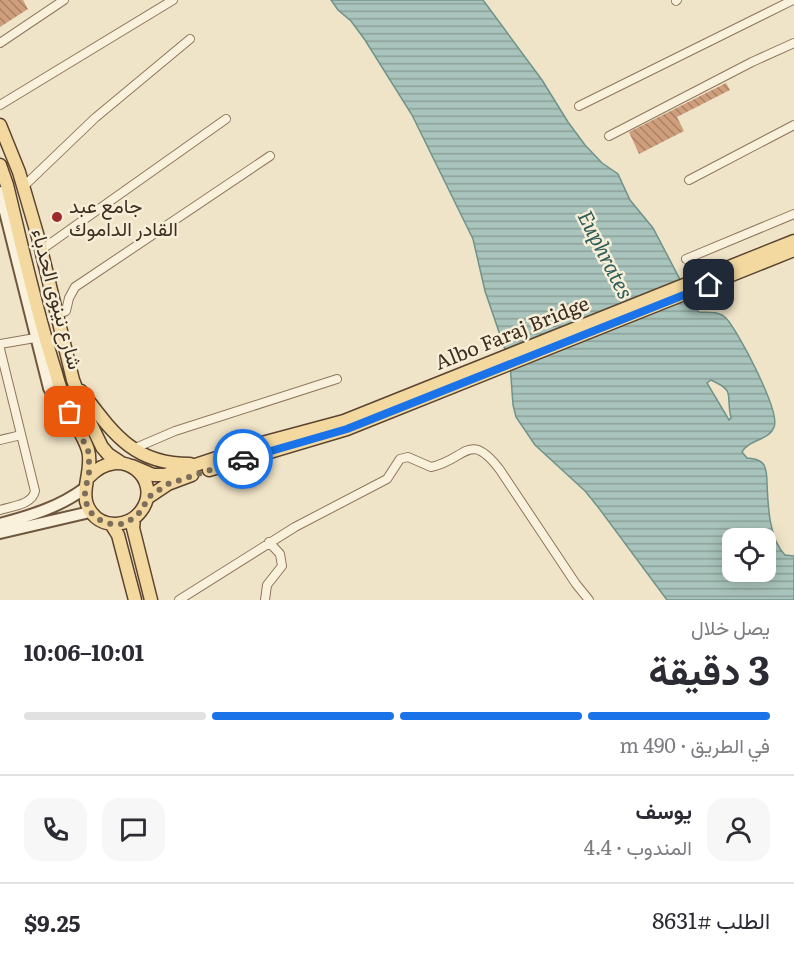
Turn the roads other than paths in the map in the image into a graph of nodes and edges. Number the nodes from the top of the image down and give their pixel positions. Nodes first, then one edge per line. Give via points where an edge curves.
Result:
1 (64, 0) edge
2 (173, 0) edge
3 (793, 0) edge
4 (190, 39) dead end
5 (0, 43) edge
6 (794, 43) edge
7 (0, 105) edge
8 (579, 106) dead end
9 (226, 119) dead end
10 (0, 125) edge
11 (794, 125) edge
12 (609, 136) dead end
13 (270, 156) dead end
14 (0, 165) edge
15 (688, 180) dead end
16 (23, 187) junction
17 (0, 192) edge
18 (794, 213) edge
19 (794, 241) edge
20 (41, 250) junction
21 (794, 250) edge
22 (686, 259) dead end
23 (56, 315) junction
24 (35, 338) junction
25 (0, 344) edge
26 (0, 349) edge
27 (337, 379) dead end
28 (73, 380) junction
29 (77, 425) junction
30 (345, 425) junction
31 (21, 435) junction
32 (0, 440) edge
33 (132, 450) junction
34 (126, 464) junction
35 (201, 465) junction
36 (87, 482) junction
37 (147, 498) junction
38 (0, 510) edge
39 (90, 512) junction
40 (134, 518) junction
41 (0, 524) edge
42 (111, 524) junction
43 (0, 533) edge
44 (269, 542) junction
45 (135, 600) edge
46 (151, 600) edge
47 (179, 600) edge
48 (265, 600) edge
49 (589, 600) edge

1 - 5 street
2 - 7 street
3 - 8 street
4 - 16 street via 95,118
6 - 12 street
9 - 20 street
10 - 16 main road, شارع نينوى الحدباء
11 - 15 street
13 - 23 street via 75,287 66,311
14 - 29 main road, شارع نينوى الحدباء via 55,371
16 - 20 main road, شارع نينوى الحدباء
17 - 24 street
18 - 22 street
19 - 30 main road, Albo Faraj Bridge
20 - 23 main road, شارع نينوى الحدباء
21 - 30 main road, Albo Faraj Bridge
23 - 28 main road, شارع نينوى الحدباء
24 - 25 street
24 - 29 street via 56,403
26 - 31 street
27 - 33 street via 175,431
28 - 33 main road via 110,429
28 - 34 main road, شارع نينوى الحدباء via 102,447
29 - 36 main road, شارع نينوى الحدباء via 89,453
30 - 35 main road via 262,443
30 - 37 main road via 183,478
31 - 32 street
31 - 38 street via 34,496
33 - 35 main road via 178,464
34 - 35 main road via 153,476
34 - 36 main road via 108,462 97,468
34 - 37 main road via 144,480
36 - 39 main road via 85,500
36 - 41 street via 70,499
37 - 40 main road
39 - 42 main road
39 - 43 street
40 - 42 main road via 123,524
40 - 46 main road via 133,528
42 - 45 main road
44 - 47 street
44 - 48 street via 280,554 282,566 267,585
44 - 49 street via 387,479 400,459 408,457 431,467 477,449 488,454 500,470

